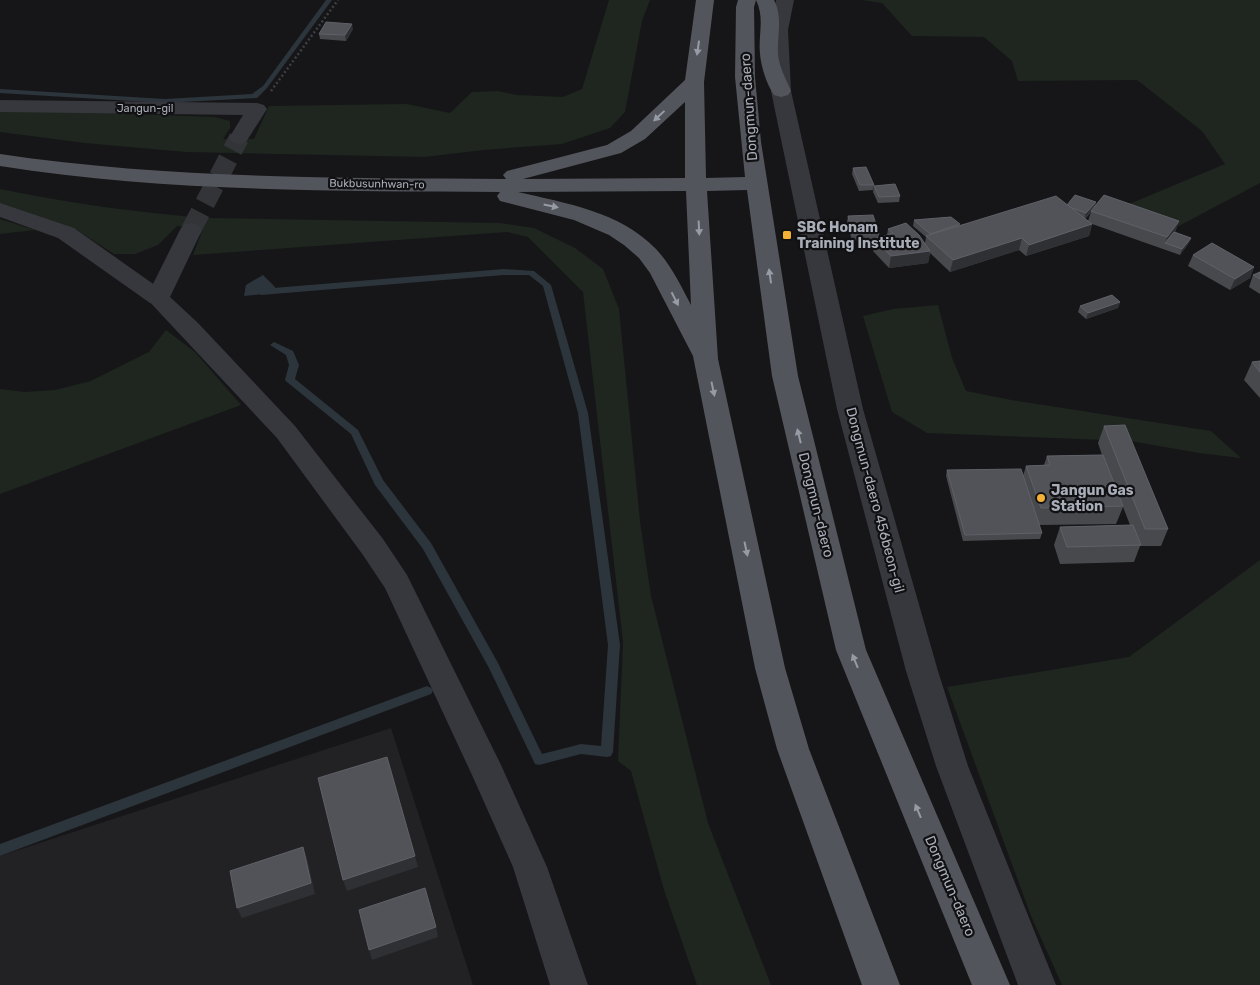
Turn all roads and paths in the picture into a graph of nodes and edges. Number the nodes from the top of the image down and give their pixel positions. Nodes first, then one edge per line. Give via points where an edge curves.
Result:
1 (338, 0) edge
2 (705, 0) edge
3 (747, 0) edge
4 (765, 0) edge
5 (785, 0) edge
6 (694, 82) junction
7 (781, 91) junction
8 (0, 106) edge
9 (257, 109) junction
10 (239, 138) tunnel mouth
11 (0, 160) edge
12 (755, 183) junction
13 (696, 185) junction
14 (470, 186) junction
15 (0, 210) edge
16 (192, 230) tunnel mouth
17 (158, 298) junction
18 (706, 359) junction
19 (569, 985) edge
20 (882, 985) edge
21 (991, 985) edge
22 (1037, 985) edge

1 - 9 path
2 -> 6 main road
3 - 12 main road, Dongmun-daero via 745,77
4 - 7 main road via 769,6 771,33 769,54
5 - 7 street, Dongmun-daero 456beon-gil via 779,30
6 - 13 main road
6 -> 14 main road via 638,135 614,149
7 - 22 street, Dongmun-daero 456beon-gil via 850,409 922,671 952,766
8 - 9 street, Jangun-gil
9 - 10 street
11 - 14 main road, Bukbusunhwan-ro via 146,177
12 - 13 main road, Bukbusunhwan-ro
21 -> 12 main road, Dongmun-daero via 851,650 785,376
13 - 14 main road, Bukbusunhwan-ro
13 -> 18 main road
14 -> 18 main road via 570,210 622,233 648,254
15 - 17 street via 66,233
16 - 17 street
17 - 19 street via 286,432 397,583 530,867
18 -> 20 main road via 770,668 793,749

